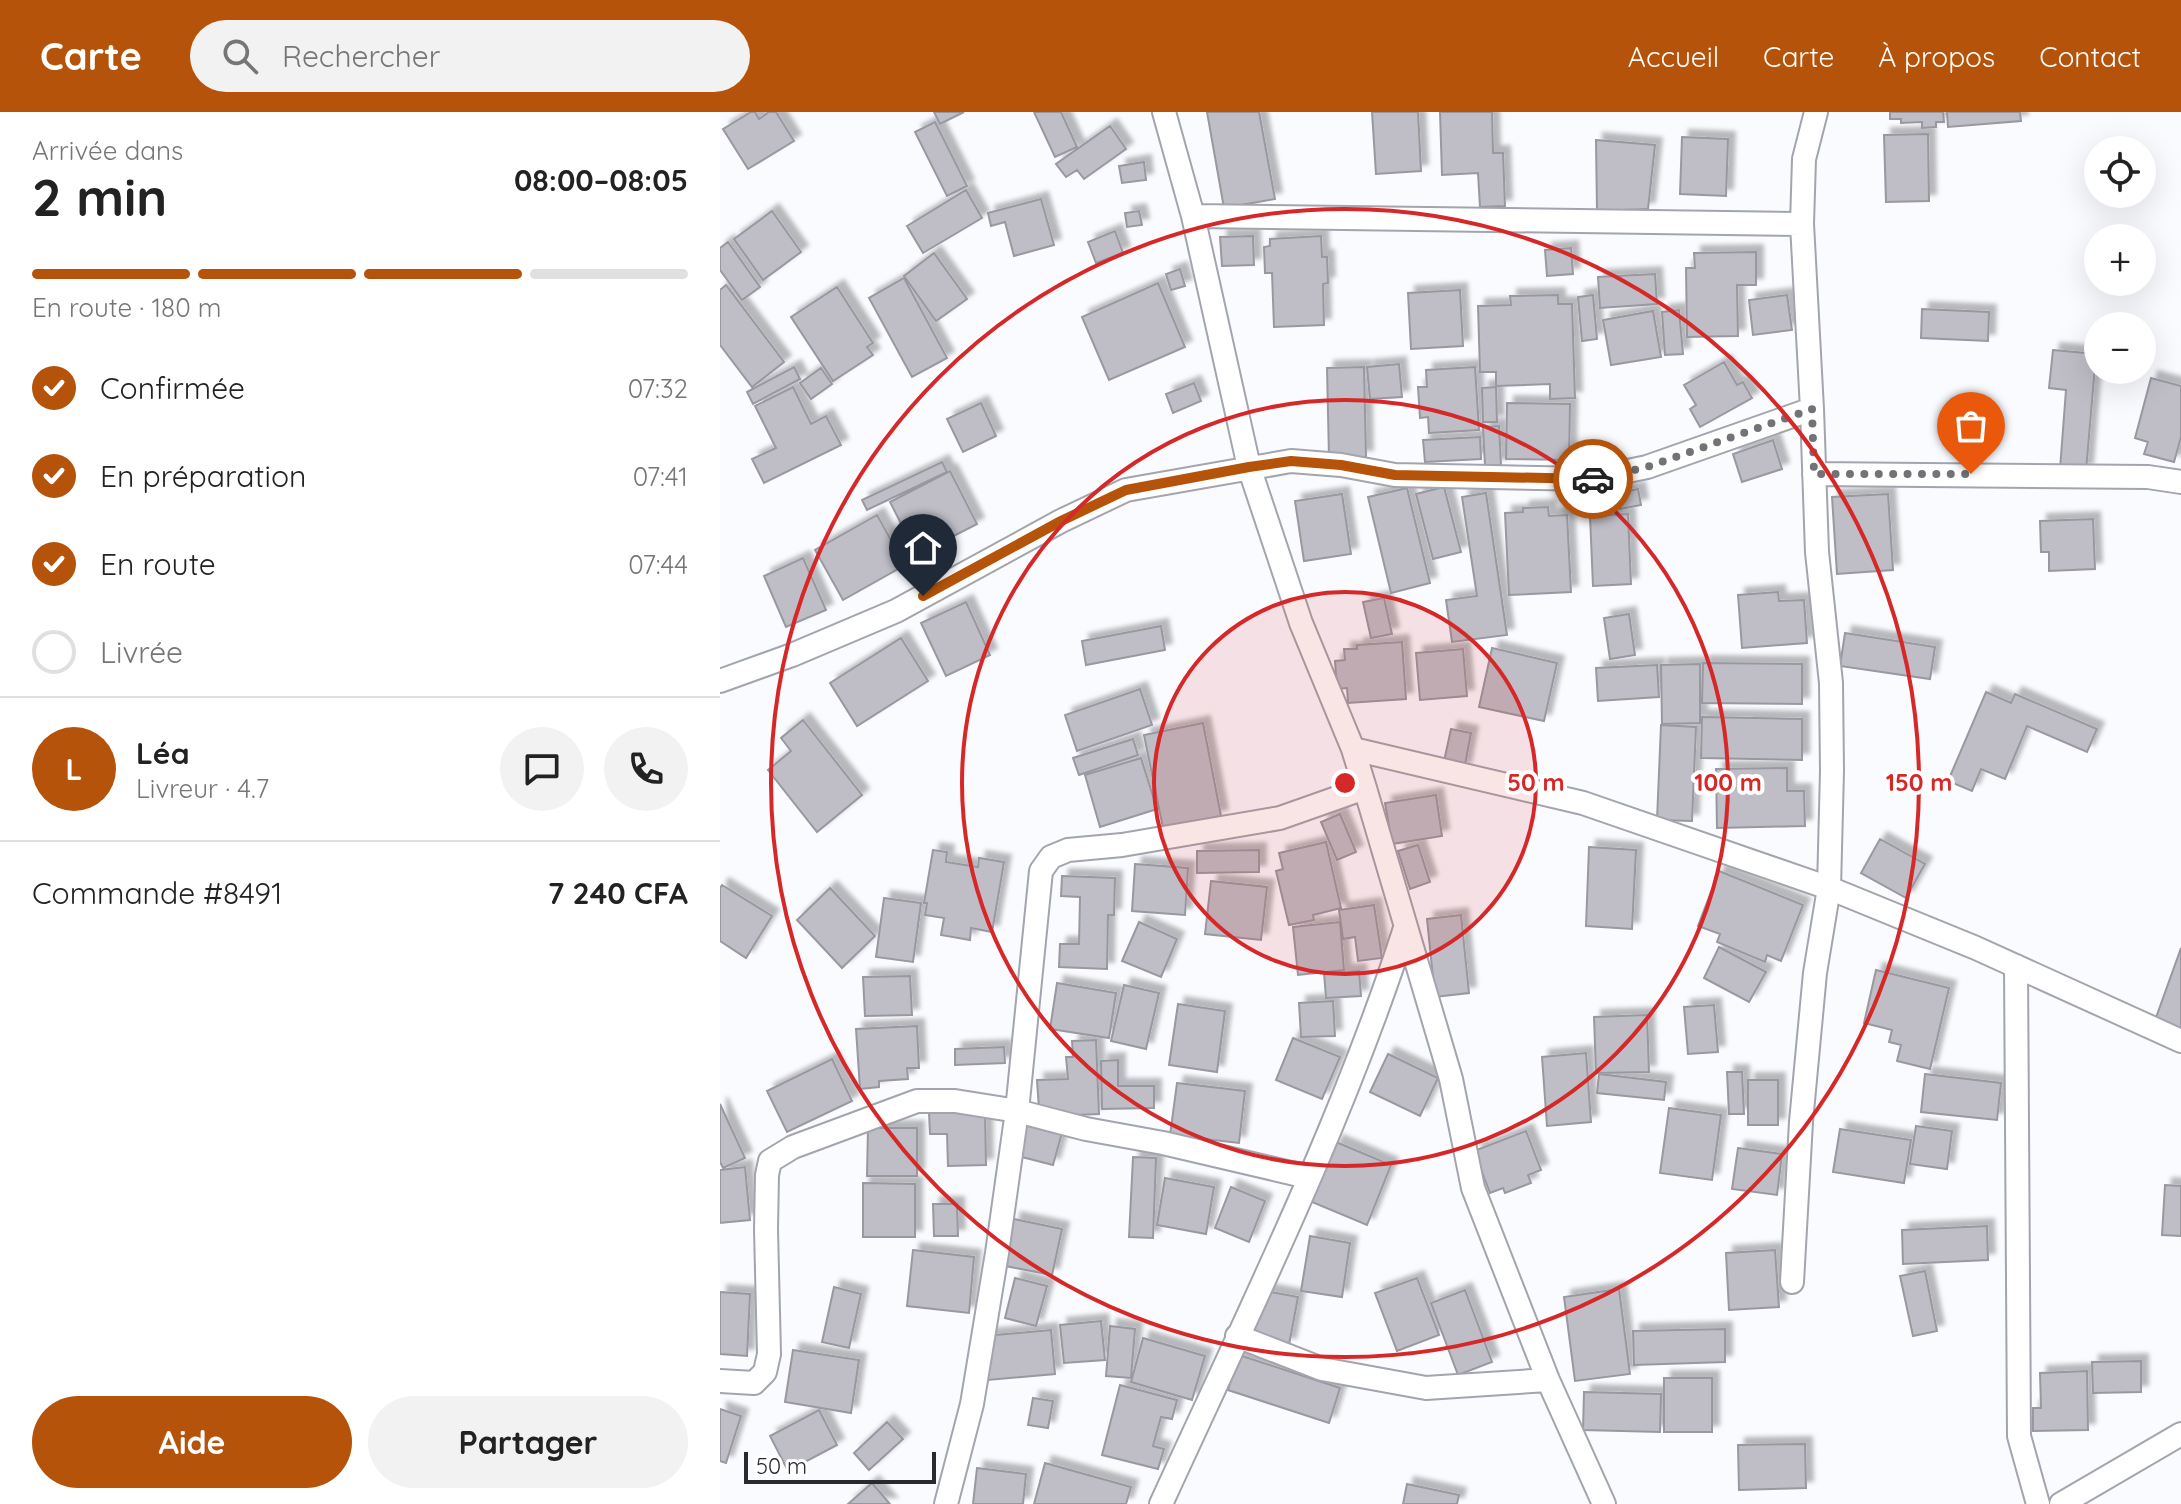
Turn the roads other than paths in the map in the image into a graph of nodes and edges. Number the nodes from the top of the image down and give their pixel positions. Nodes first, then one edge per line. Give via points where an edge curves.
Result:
1 (1164, 112) edge
2 (1816, 112) edge
3 (1193, 216) junction
4 (1802, 224) junction
5 (1812, 409) junction
6 (1249, 467) junction
7 (1814, 474) junction
8 (2181, 482) edge
9 (720, 681) edge
10 (1353, 749) junction
11 (1365, 788) junction
12 (1829, 888) junction
13 (1405, 928) junction
14 (2016, 966) junction
15 (2181, 1041) edge
16 (1017, 1111) junction
17 (1308, 1177) junction
18 (1792, 1282) dead end
19 (1237, 1336) junction
20 (1548, 1380) junction
21 (720, 1381) edge
22 (2181, 1434) edge
23 (946, 1504) edge
24 (1161, 1504) edge
25 (1604, 1504) edge
26 (2038, 1504) edge
27 (2061, 1504) edge

1 - 3 street
2 - 4 street via 1804,159
3 - 4 street
3 - 6 street
4 - 5 street
5 - 6 street via 1647,467 1590,479 1395,475 1291,461
5 - 7 street
6 - 9 street via 1126,490 896,611
6 - 10 street via 1301,623
7 - 8 street via 2148,477
7 - 12 street via 1831,683
10 - 11 street
10 - 12 street via 1583,803
11 - 13 street
11 - 16 street via 1280,818 1068,850 1051,857 1041,871
12 - 14 street
12 - 18 street via 1812,1002
13 - 17 street via 1378,1013
13 - 20 street via 1451,1079 1473,1188
14 - 15 street
14 - 26 street via 2019,1436
16 - 17 street
16 - 21 street via 917,1101 793,1147 770,1161 765,1372 754,1383
16 - 23 street via 972,1404
17 - 19 street
19 - 20 street via 1322,1369 1426,1388
19 - 24 street
20 - 25 street
22 - 27 street

